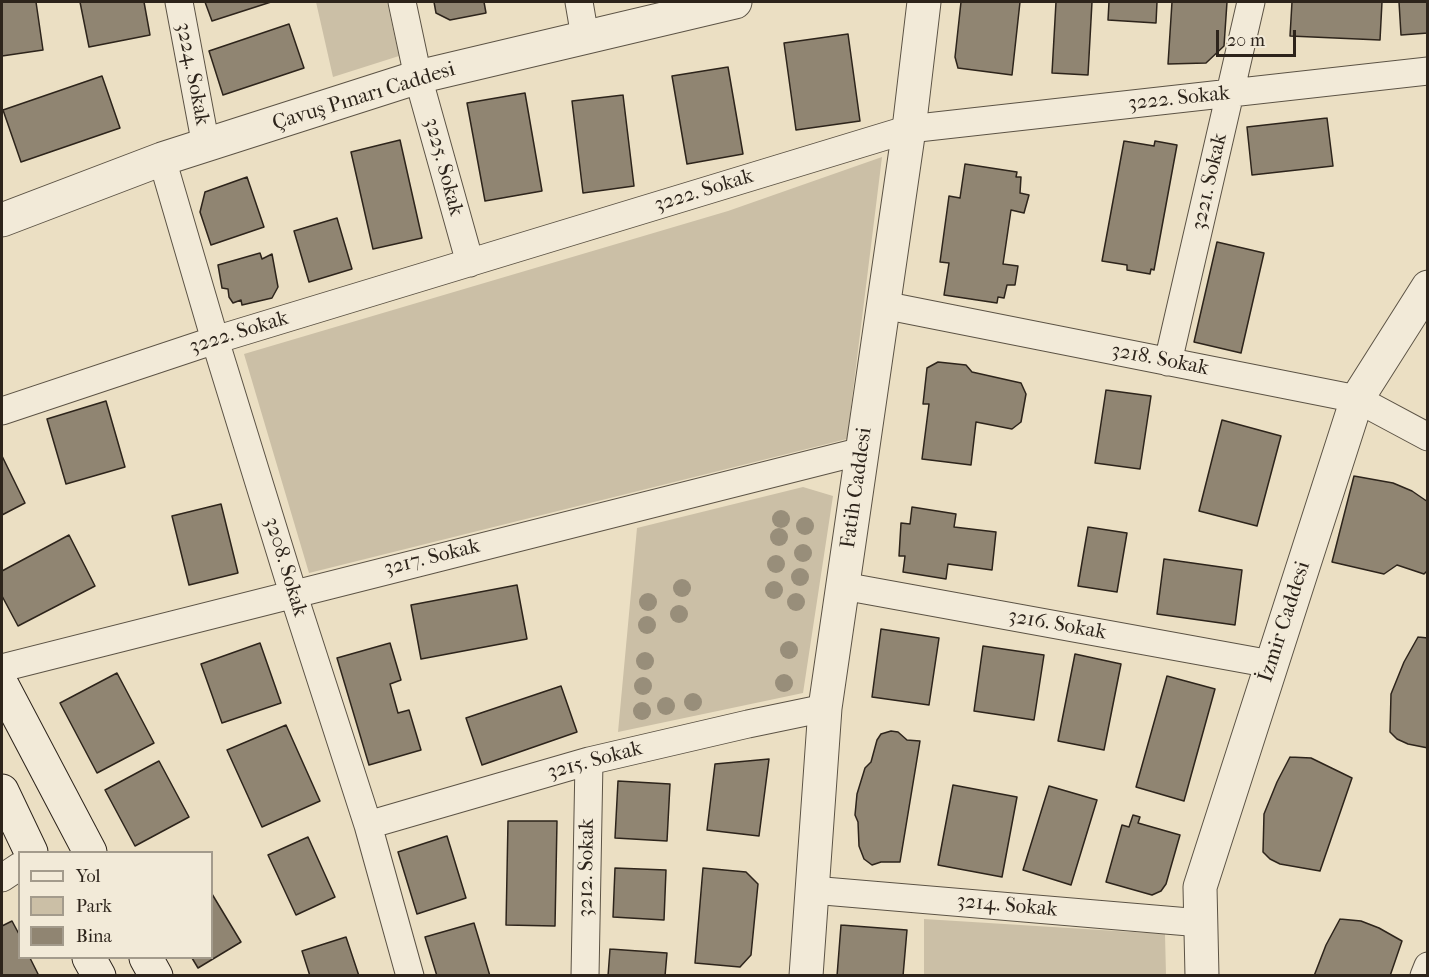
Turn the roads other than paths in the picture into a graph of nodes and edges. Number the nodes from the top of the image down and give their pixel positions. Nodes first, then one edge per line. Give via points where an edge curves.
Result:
1 (178, 2) edge
2 (402, 2) edge
3 (579, 2) edge
4 (735, 2) edge
5 (924, 2) edge
6 (1251, 2) edge
7 (585, 38) junction
8 (1428, 70) edge
9 (418, 77) junction
10 (1231, 93) junction
11 (909, 129) junction
12 (206, 146) junction
13 (162, 159) junction
14 (3, 213) edge
15 (470, 263) junction
16 (1428, 287) edge
17 (884, 305) junction
18 (215, 340) junction
19 (1168, 362) junction
20 (1357, 399) junction
21 (2, 411) edge
22 (1428, 437) edge
23 (862, 450) junction
24 (843, 586) junction
25 (293, 593) junction
26 (1271, 664) junction
27 (2, 668) edge
28 (2, 685) edge
29 (825, 708) junction
30 (589, 761) junction
31 (2, 791) edge
32 (368, 825) junction
33 (31, 851) edge
34 (89, 851) edge
35 (18, 867) edge
36 (2, 878) edge
37 (813, 890) junction
38 (1201, 923) junction
39 (90, 959) edge
40 (147, 959) edge
41 (1428, 966) edge
42 (99, 975) edge
43 (156, 975) edge
44 (410, 975) edge
45 (585, 975) edge
46 (806, 975) edge
47 (1202, 975) edge
48 (1424, 975) edge

1 - 12 street, 3224. Sokak
2 - 9 street, 3225. Sokak
3 - 7 street
4 - 7 street, Çavuş Pınarı Caddesi
5 - 11 street, Fatih Caddesi
6 - 10 street, 3221. Sokak
7 - 9 street, Çavuş Pınarı Caddesi
8 - 10 street, 3222. Sokak
9 - 12 street, Çavuş Pınarı Caddesi
9 - 15 street, 3225. Sokak
10 - 11 street, 3222. Sokak
10 - 19 street, 3221. Sokak
11 - 15 street, 3222. Sokak
11 - 17 street, Fatih Caddesi
12 - 13 street, Çavuş Pınarı Caddesi
13 - 14 street, Çavuş Pınarı Caddesi
13 - 18 street, 3208. Sokak
15 - 18 street, 3222. Sokak
16 - 20 street, İzmir Caddesi
17 - 19 street, 3218. Sokak
17 - 23 street, Fatih Caddesi
18 - 21 street, 3222. Sokak
18 - 25 street, 3208. Sokak
19 - 20 street, 3218. Sokak
20 - 22 street, 3218. Sokak
20 - 26 street, İzmir Caddesi
23 - 24 street, Fatih Caddesi
23 - 25 street, 3217. Sokak
24 - 26 street, 3216. Sokak
24 - 29 street, Fatih Caddesi
25 - 27 street, 3217. Sokak
25 - 32 street, 3208. Sokak
26 - 38 street, İzmir Caddesi via 1200,887
28 - 34 street
29 - 30 street, 3215. Sokak
29 - 37 street, Fatih Caddesi
30 - 32 street, 3215. Sokak
30 - 45 street, 3212. Sokak
31 - 33 street
32 - 44 street, 3208. Sokak
35 - 36 street
37 - 38 street, 3214. Sokak
37 - 46 street, Fatih Caddesi
38 - 47 street, İzmir Caddesi
39 - 42 street
40 - 43 street
41 - 48 street

